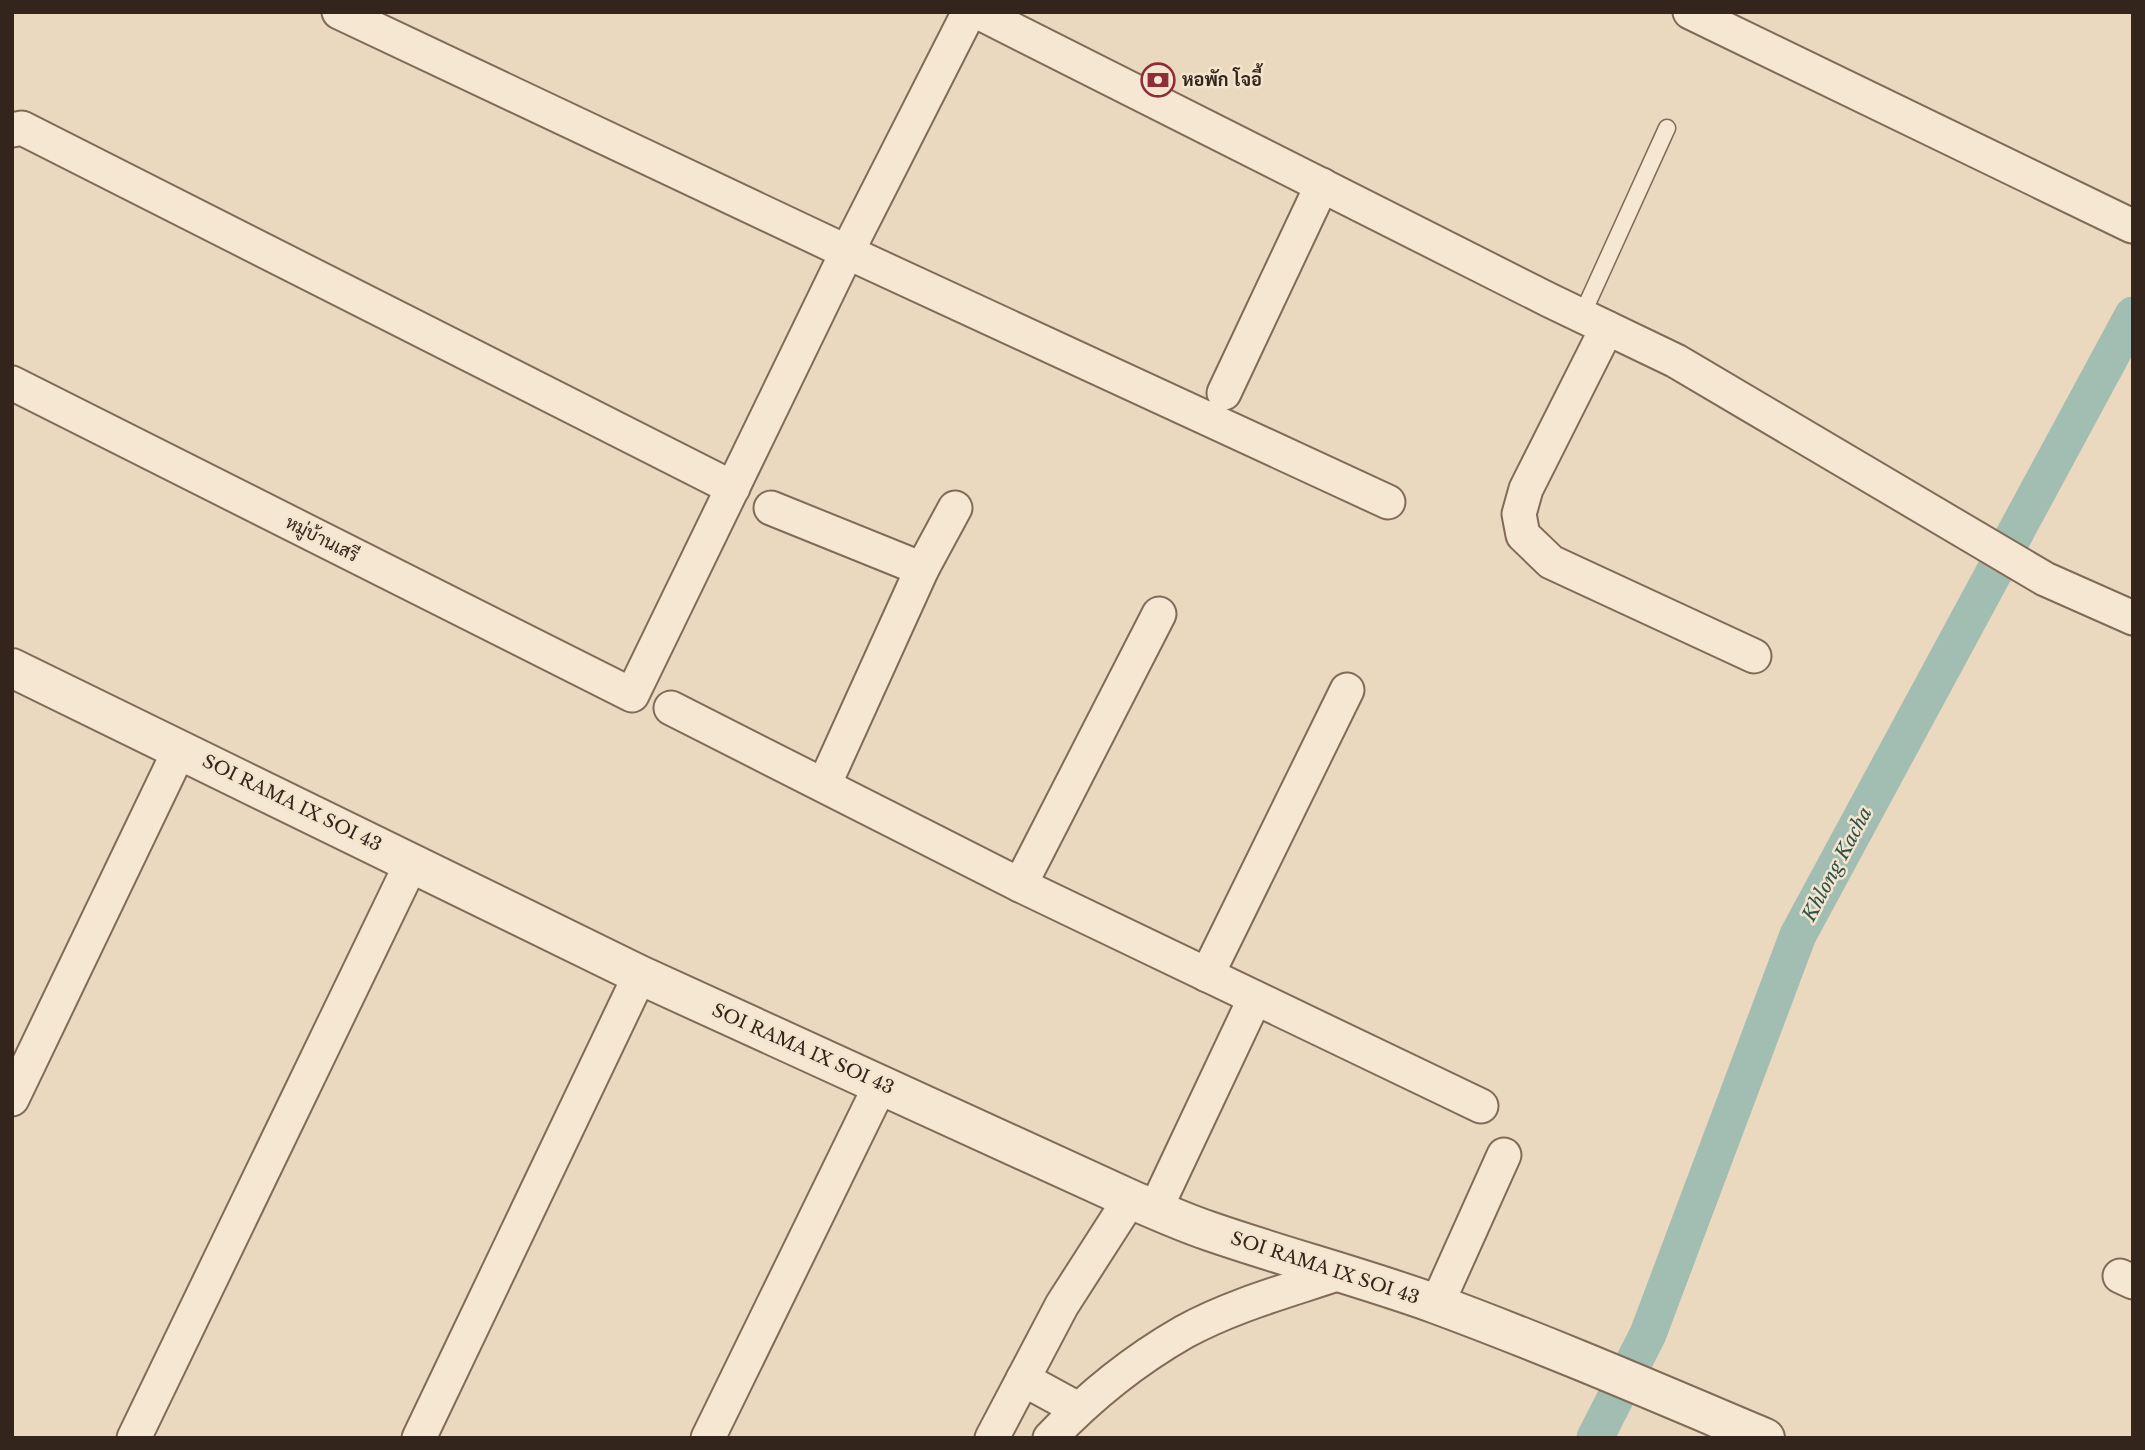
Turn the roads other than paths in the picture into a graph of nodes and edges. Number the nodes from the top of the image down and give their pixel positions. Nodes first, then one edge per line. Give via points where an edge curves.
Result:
1 (338, 12) edge
2 (970, 12) edge
3 (978, 12) edge
4 (1690, 12) edge
5 (1667, 128) dead end
6 (12, 130) edge
7 (1322, 185) junction
8 (2132, 226) edge
9 (847, 252) junction
10 (1594, 322) junction
11 (12, 383) edge
12 (1224, 393) dead end
13 (733, 488) junction
14 (1388, 502) dead end
15 (771, 508) dead end
16 (955, 508) dead end
17 (922, 569) junction
18 (1159, 614) dead end
19 (2133, 618) edge
20 (1754, 656) dead end
21 (12, 668) edge
22 (1347, 690) dead end
23 (671, 708) dead end
24 (180, 748) junction
25 (824, 785) junction
26 (412, 862) junction
27 (1020, 885) junction
28 (640, 975) junction
29 (1207, 975) junction
30 (1255, 998) junction
31 (881, 1084) junction
32 (12, 1099) edge
33 (1481, 1106) dead end
34 (1504, 1155) dead end
35 (1143, 1204) junction
36 (1343, 1272) junction
37 (1437, 1304) junction
38 (1023, 1379) junction
39 (1078, 1409) junction
40 (134, 1438) edge
41 (419, 1438) edge
42 (708, 1438) edge
43 (992, 1438) edge
44 (1050, 1438) edge
45 (1765, 1438) edge

1 - 9 street
2 - 9 street
3 - 7 street
4 - 8 street
5 - 10 lane
6 - 13 street via 22,128
7 - 10 street
7 - 12 street
9 - 13 street
9 - 14 street
10 - 19 street via 1676,361 2045,579
10 - 20 street via 1526,489 1519,514 1523,535 1551,562
11 - 13 street, หมู่บ้านเสรี via 632,695
15 - 17 street
16 - 17 street
17 - 25 street
18 - 27 street
21 - 24 street, SOI RAMA IX SOI 43
22 - 29 street
23 - 25 street
24 - 26 street, SOI RAMA IX SOI 43
24 - 32 street
25 - 27 street
26 - 28 street, SOI RAMA IX SOI 43
26 - 40 street
27 - 29 street
28 - 31 street, SOI RAMA IX SOI 43
28 - 41 street
29 - 30 street
30 - 33 street
30 - 35 street
31 - 35 street, SOI RAMA IX SOI 43
31 - 42 street
34 - 37 street
35 - 36 street, SOI RAMA IX SOI 43 via 1205,1230
35 - 38 street via 1062,1305
36 - 37 street, SOI RAMA IX SOI 43
36 - 39 street via 1237,1308 1185,1332
37 - 45 street, SOI RAMA IX SOI 43
38 - 39 street
38 - 43 street
39 - 44 street

